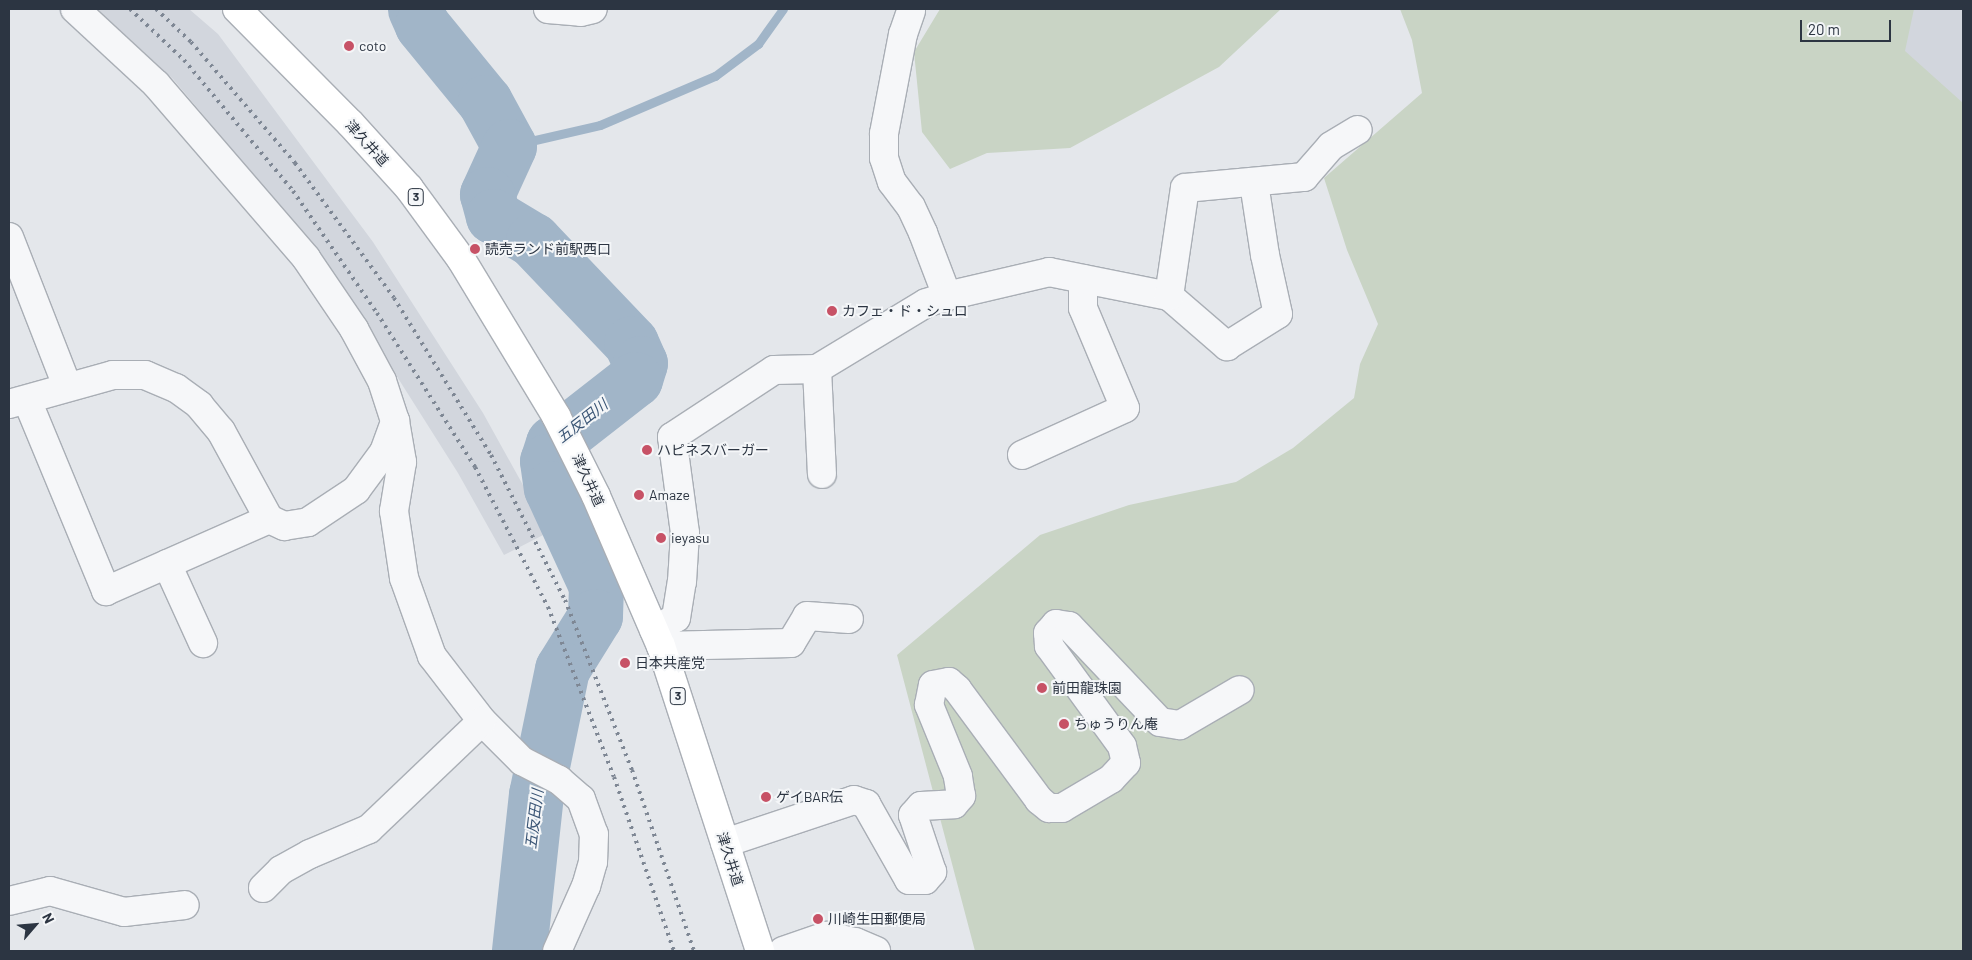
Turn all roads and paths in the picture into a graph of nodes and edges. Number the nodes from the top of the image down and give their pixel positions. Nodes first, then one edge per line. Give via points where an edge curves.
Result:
1 (75, 9) edge
2 (237, 9) edge
3 (548, 9) edge
4 (593, 9) edge
5 (911, 10) dead end
6 (1358, 130) dead end
7 (1254, 183) junction
8 (9, 236) edge
9 (1083, 278) junction
10 (947, 296) junction
11 (1169, 296) junction
12 (816, 369) junction
13 (67, 386) junction
14 (18, 402) edge
15 (395, 422) junction
16 (1022, 455) dead end
17 (822, 474) dead end
18 (269, 519) junction
19 (167, 564) junction
20 (849, 619) dead end
21 (658, 638) junction
22 (203, 643) dead end
23 (1240, 690) dead end
24 (482, 721) junction
25 (724, 844) junction
26 (263, 888) dead end
27 (9, 901) edge
28 (185, 905) dead end
29 (557, 951) edge
30 (760, 951) edge
31 (783, 951) edge
32 (876, 951) edge

1 - 15 street via 156,84 306,258 354,329 382,381
2 - 21 main road, 津久井道 / 3 via 409,188 462,259 556,416
3 - 4 street via 581,12
5 - 10 street via 903,34 884,134 884,158 892,182 911,207 923,233
6 - 7 street via 1331,146 1304,177
7 - 11 street via 1185,188
7 - 11 street via 1278,314 1227,346
8 - 13 street
9 - 10 street via 1049,272
9 - 11 street
9 - 16 street via 1083,308 1125,408
10 - 12 street via 926,303
12 - 17 street
12 - 21 street via 774,370 672,437 685,532 682,582 676,618
13 - 14 street
13 - 18 street via 113,376 145,375 176,388 199,405 221,431
14 - 19 street via 106,590
15 - 18 street via 384,452 356,490 308,522 284,526
15 - 24 street via 402,462 394,511 404,578 432,656
18 - 19 street
19 - 22 street
20 - 21 street via 807,616 790,642
21 - 25 main road, 津久井道 / 3
23 - 25 street via 1180,725 1160,722 1068,626 1056,624 1048,633 1049,646 1122,746 1126,763 1111,780 1062,808 1049,808 949,682 933,685 929,705 958,776 961,796 954,804 921,806 913,815 932,872 926,880 909,880 866,804 854,800
24 - 26 street via 368,829 281,870
24 - 29 street via 522,761 559,780 581,799 594,834 593,862 586,886
25 - 30 main road, 津久井道 / 3
27 - 28 street via 50,891 124,912
31 - 32 street via 826,936 855,942

